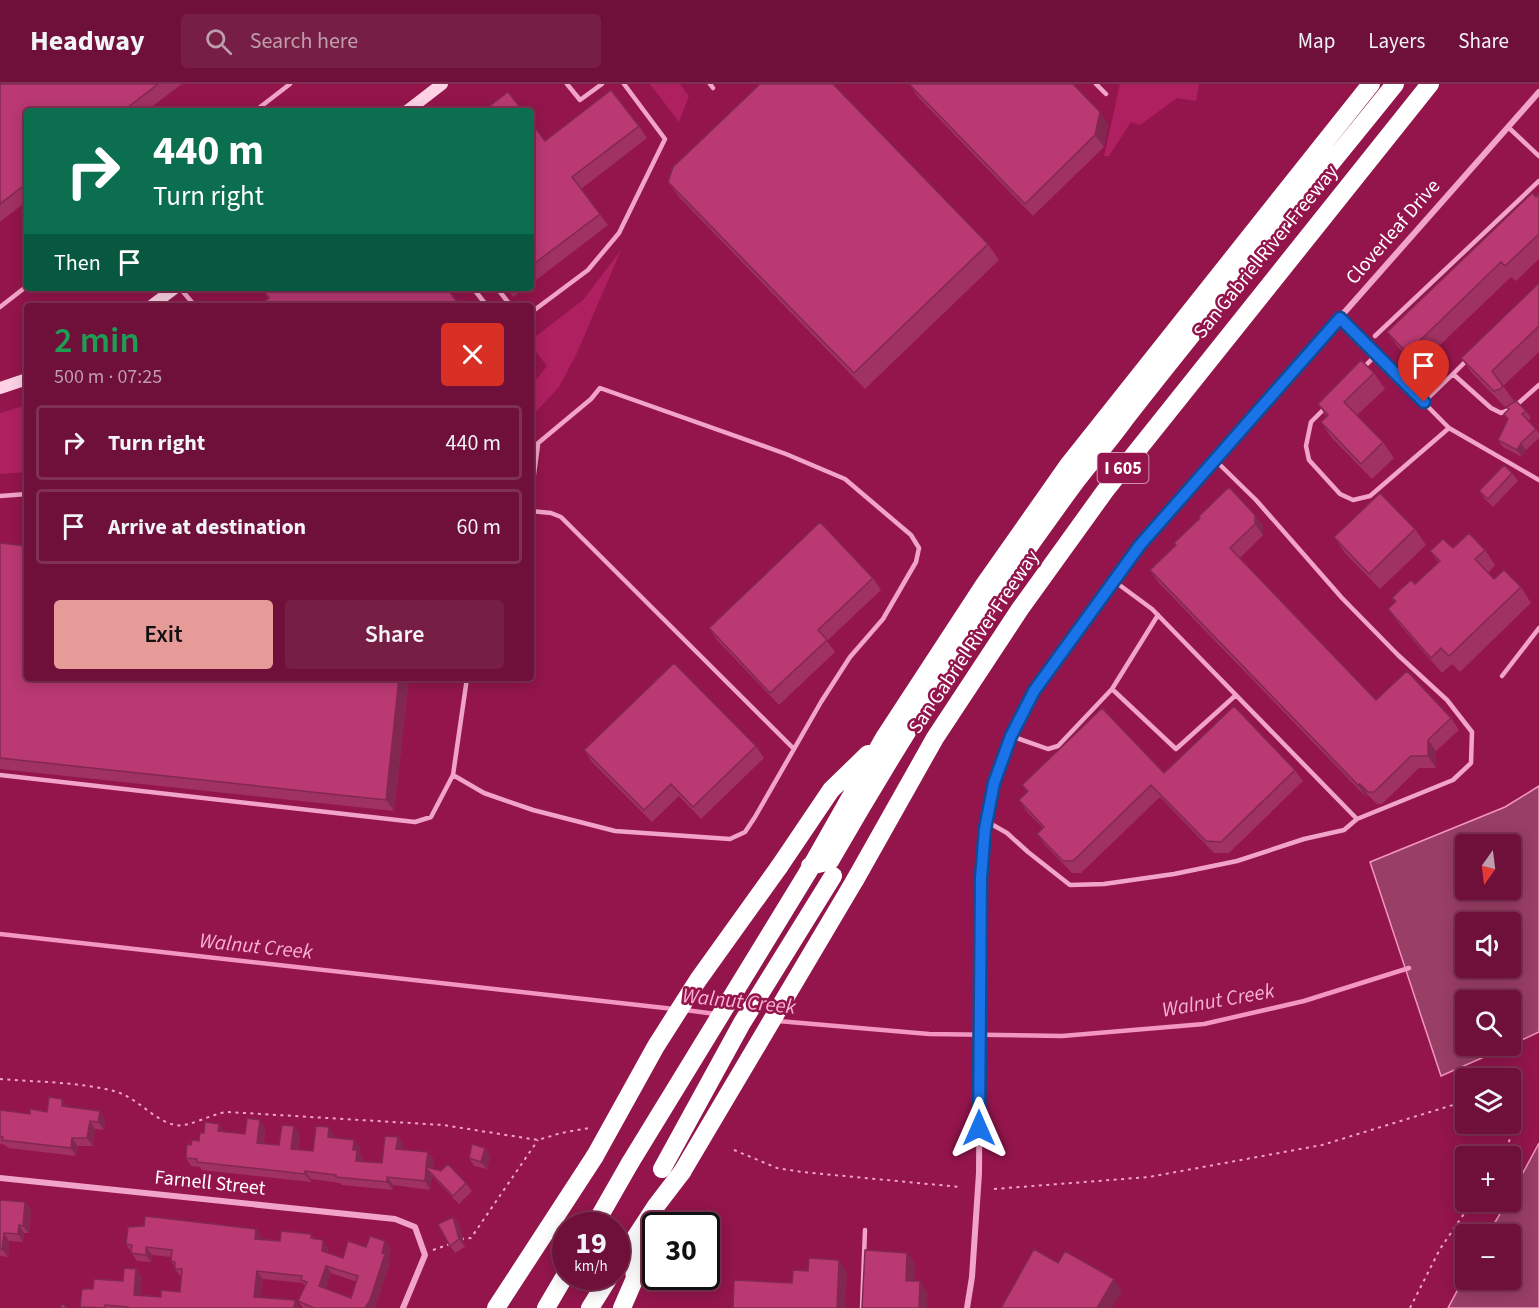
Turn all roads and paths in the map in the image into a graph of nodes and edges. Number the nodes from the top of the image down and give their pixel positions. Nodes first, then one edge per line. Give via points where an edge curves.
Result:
1 (290, 84) edge
2 (442, 84) edge
3 (567, 84) edge
4 (602, 84) edge
5 (624, 84) edge
6 (1096, 84) edge
7 (1358, 84) edge
8 (1371, 84) edge
9 (1395, 84) edge
10 (1409, 84) edge
11 (1430, 84) edge
12 (1539, 92) edge
13 (1106, 94) dead end
14 (259, 108) edge
15 (411, 108) edge
16 (1508, 127) junction
17 (1539, 156) edge
18 (1303, 167) junction
19 (1539, 181) edge
20 (24, 288) edge
21 (171, 291) edge
22 (182, 291) edge
23 (475, 291) edge
24 (499, 291) edge
25 (155, 303) edge
26 (192, 303) edge
27 (485, 303) edge
28 (509, 303) edge
29 (0, 307) edge
30 (534, 310) edge
31 (1340, 318) junction
32 (1375, 336) dead end
33 (1376, 355) junction
34 (1470, 357) edge
35 (1453, 374) junction
36 (1355, 376) edge
37 (24, 380) edge
38 (1539, 385) edge
39 (0, 388) edge
40 (1424, 402) junction
41 (1326, 407) edge
42 (1449, 428) junction
43 (538, 445) junction
44 (534, 447) edge
45 (1215, 460) junction
46 (534, 474) edge
47 (1539, 480) edge
48 (24, 494) edge
49 (0, 496) edge
50 (534, 511) edge
51 (1114, 581) junction
52 (1158, 615) junction
53 (1539, 628) edge
54 (1502, 676) dead end
55 (467, 681) edge
56 (1112, 689) junction
57 (1236, 695) junction
58 (1011, 736) junction
59 (884, 738) junction
60 (794, 749) junction
61 (0, 775) edge
62 (453, 776) junction
63 (1358, 819) junction
64 (987, 821) junction
65 (809, 869) junction
66 (0, 1079) edge
67 (1455, 1104) edge
68 (589, 1128) dead end
69 (538, 1140) junction
70 (734, 1149) dead end
71 (0, 1178) edge
72 (960, 1187) dead end
73 (994, 1189) dead end
74 (656, 1206) junction
75 (602, 1212) edge
76 (1465, 1212) edge
77 (547, 1229) junction
78 (866, 1230) dead end
79 (631, 1244) joint
80 (424, 1253) junction
81 (557, 1290) edge
82 (601, 1290) edge
83 (403, 1308) edge
84 (496, 1308) edge
85 (509, 1308) edge
86 (546, 1308) edge
87 (590, 1308) edge
88 (622, 1308) edge
89 (862, 1308) edge
90 (967, 1308) edge
91 (1410, 1308) edge

1 - 14 lane
2 - 15 main road
3 - 4 lane via 580,100
5 - 30 lane via 665,139 619,233 588,270
6 - 13 lane
7 - 18 highway
8 - 18 highway, San Gabriel River Freeway / I 605
9 - 65 highway via 1078,478 946,668 830,861
10 - 74 highway, bridge via 1133,422 969,650 742,1023 662,1169
11 - 74 highway, San Gabriel River Freeway / I 605, bridge via 1112,481 1020,609 935,738 682,1172
12 - 16 street, Cloverleaf Drive
16 - 17 lane
16 - 31 street, Cloverleaf Drive
18 - 59 highway, San Gabriel River Freeway / I 605 via 1069,464
19 - 32 lane
20 - 29 lane
21 - 25 main road
22 - 26 lane
23 - 27 lane
24 - 28 lane
31 - 33 lane
31 - 45 street, Cloverleaf Drive
33 - 36 lane
33 - 40 lane
34 - 35 lane
35 - 38 lane via 1491,408 1501,412 1513,408
35 - 40 lane
37 - 39 main road
40 - 42 lane
41 - 42 lane via 1311,422 1306,446 1310,460 1340,494 1353,500 1370,496
42 - 47 lane
43 - 44 lane
43 - 46 lane
43 - 60 lane via 600,388 845,478 911,535 919,548 916,562 883,619 850,657
45 - 51 street, Cloverleaf Drive via 1140,545
45 - 63 lane via 1350,606 1447,700 1472,732 1471,763 1453,780
48 - 49 lane
50 - 60 lane via 561,517
51 - 52 lane
51 - 58 street, Cloverleaf Drive via 1034,691
52 - 56 lane
52 - 57 lane
53 - 54 lane
55 - 62 lane
56 - 57 lane via 1176,749
56 - 58 lane via 1058,746 1048,749
57 - 63 lane
58 - 64 street, Cloverleaf Drive via 994,783
59 - 65 highway, San Gabriel River Freeway / I 605
59 - 77 highway, bridge via 831,790 698,980 595,1156
60 - 62 lane via 745,832 730,839 615,831 533,810 484,793
61 - 62 lane via 415,822 430,817
63 - 64 lane via 1344,830 1237,861 1174,874 1070,885
64 - 90 street, Cloverleaf Drive via 981,878 979,1173
65 - 75 highway, San Gabriel River Freeway / I 605, bridge
66 - 69 path via 116,1092 176,1125 228,1112 443,1125
67 - 73 path via 1322,1145 1149,1176
68 - 69 path
69 - 80 path via 471,1238
70 - 72 path via 762,1163 794,1171
71 - 80 street, Farnell Street via 395,1219 415,1227
74 - 79 highway, San Gabriel River Freeway / I 605
76 - 91 path via 1440,1249
77 - 84 highway
77 - 85 highway
78 - 89 lane
79 - 88 highway via 635,1278
80 - 83 street
81 - 86 highway
82 - 87 highway

